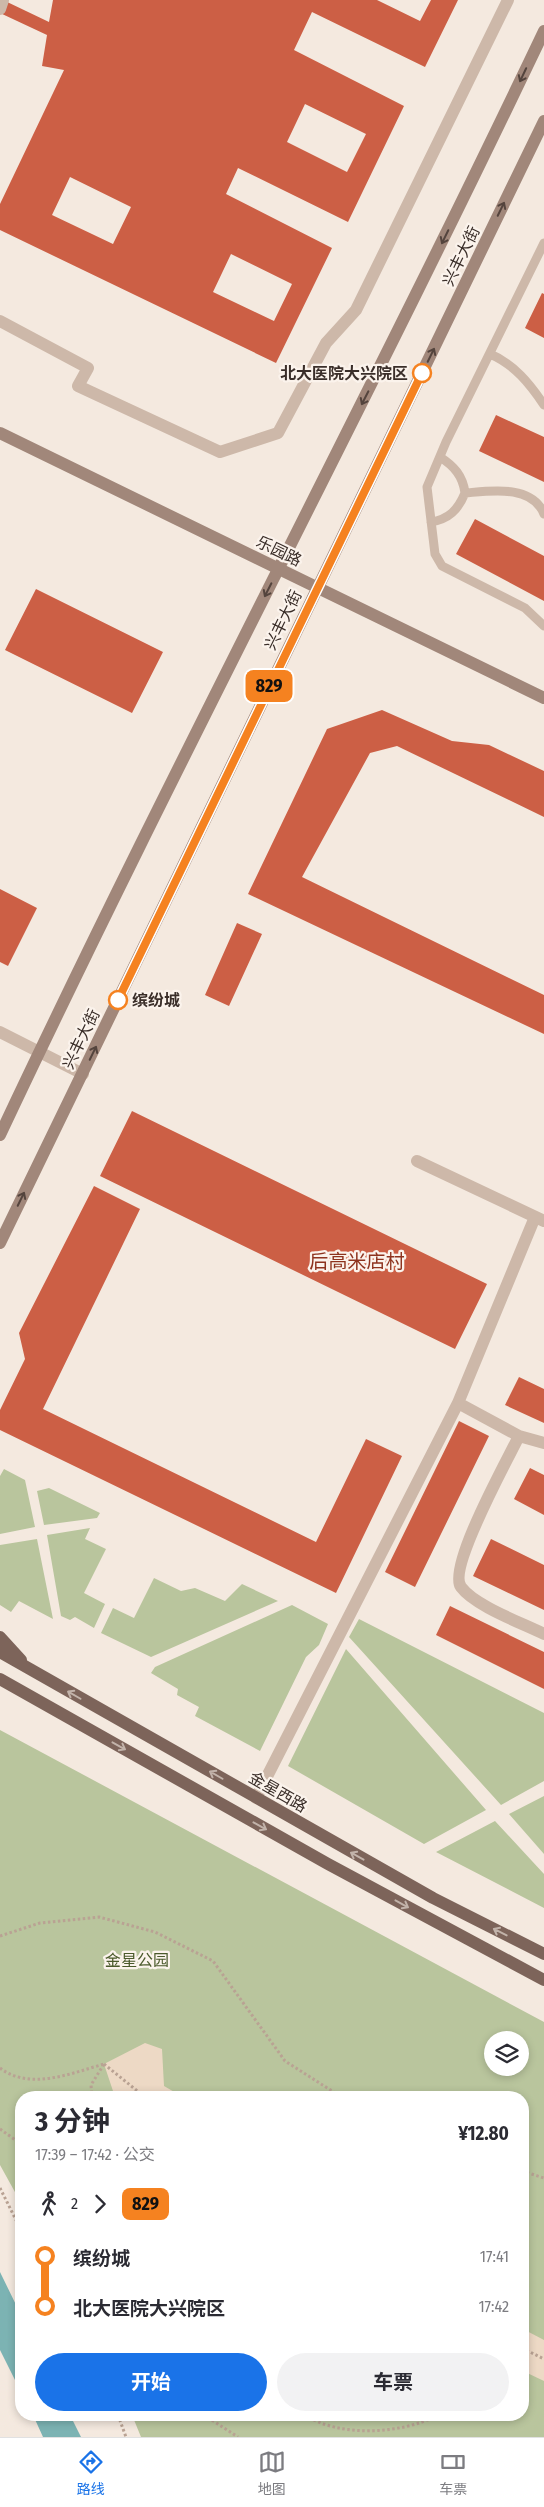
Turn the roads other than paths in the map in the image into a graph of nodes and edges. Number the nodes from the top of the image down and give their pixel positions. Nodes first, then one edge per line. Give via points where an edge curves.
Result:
1 (3, 0) edge
2 (508, 0) edge
3 (0, 9) edge
4 (544, 31) edge
5 (544, 121) edge
6 (544, 243) edge
7 (0, 321) edge
8 (490, 354) junction
9 (544, 405) edge
10 (0, 433) edge
11 (440, 457) junction
12 (465, 493) junction
13 (544, 514) edge
14 (431, 522) junction
15 (279, 568) junction
16 (316, 587) junction
17 (544, 626) edge
18 (544, 698) edge
19 (0, 1032) edge
20 (39, 1051) junction
21 (83, 1074) junction
22 (0, 1134) edge
23 (417, 1161) dead end
24 (540, 1219) edge
25 (0, 1243) edge
26 (458, 1403) junction
27 (520, 1436) junction
28 (544, 1444) edge
29 (544, 1634) edge
30 (0, 1638) edge
31 (0, 1652) edge
32 (28, 1668) junction
33 (0, 1679) edge
34 (256, 1798) junction
35 (544, 1954) edge
36 (544, 1980) edge

1 - 3 street
2 - 7 street via 356,310 326,343 278,433 220,452 78,386 88,368
4 -> 15 main road, 兴丰大街 via 440,249
16 -> 5 main road, 兴丰大街
6 - 8 lane
8 - 9 lane via 506,360
8 - 11 lane
10 - 15 main road, 乐园路
11 - 12 lane via 463,480
11 - 14 lane via 427,487
12 - 13 lane via 517,492 533,500
12 - 14 lane via 460,505 448,517
14 - 17 lane via 435,554 442,566 525,608
15 - 16 main road, 乐园路
15 -> 20 main road, 兴丰大街
16 - 18 main road, 乐园路
21 -> 16 main road, 兴丰大街
19 - 20 street
20 - 21 street
20 - 22 main road, 兴丰大街
25 -> 21 main road, 兴丰大街
23 - 24 street
24 - 26 street
26 - 27 street
26 - 34 street
27 - 28 street
27 - 29 street via 464,1549 457,1575 460,1586 482,1604
30 - 32 main road
31 - 32 main road, 金星西路
34 -> 32 main road, 金星西路
33 -> 36 main road via 328,1864
35 -> 34 main road, 金星西路 via 432,1898

